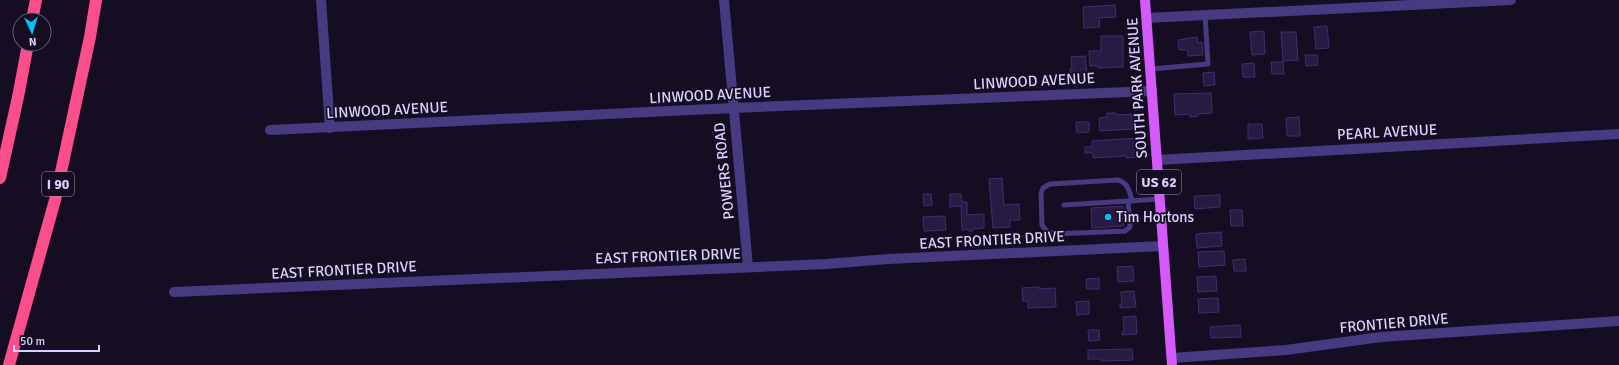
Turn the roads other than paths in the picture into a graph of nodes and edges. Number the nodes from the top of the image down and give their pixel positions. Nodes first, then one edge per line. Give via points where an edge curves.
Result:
1 (36, 0) edge
2 (96, 0) edge
3 (321, 0) edge
4 (724, 0) edge
5 (1145, 0) edge
6 (1511, 0) edge
7 (34, 12) edge
8 (1205, 15) junction
9 (1147, 18) junction
10 (26, 52) edge
11 (1151, 69) junction
12 (1152, 91) junction
13 (733, 108) junction
14 (330, 128) junction
15 (270, 130) dead end
16 (1619, 134) edge
17 (1157, 160) junction
18 (0, 178) edge
19 (1160, 199) junction
20 (1130, 201) junction
21 (1064, 205) dead end
22 (1163, 246) junction
23 (748, 267) junction
24 (174, 292) dead end
25 (1619, 322) edge
26 (1172, 361) edge
27 (9, 365) edge

1 - 7 highway
2 - 27 highway, I 90 via 55,200
3 - 14 street
4 - 13 street, POWERS ROAD
5 - 9 main road, SOUTH PARK AVENUE / US 62
6 - 8 street
8 - 9 street
8 - 11 lane via 1208,64
9 - 11 main road, SOUTH PARK AVENUE / US 62
10 - 18 highway
11 - 12 main road, SOUTH PARK AVENUE / US 62
12 - 13 street, LINWOOD AVENUE
12 - 17 main road, SOUTH PARK AVENUE / US 62
13 - 14 street, LINWOOD AVENUE
13 - 23 street, POWERS ROAD
14 - 15 street, LINWOOD AVENUE
16 - 17 street, PEARL AVENUE
17 - 19 main road, SOUTH PARK AVENUE / US 62
19 - 20 lane
19 - 22 main road, SOUTH PARK AVENUE / US 62
20 - 20 lane via 1129,189 1124,182 1118,180 1050,184 1043,188 1041,194 1042,225 1047,232 1054,234 1125,231 1130,227
20 - 21 lane
22 - 23 street, EAST FRONTIER DRIVE
22 - 26 main road, SOUTH PARK AVENUE / US 62
23 - 24 street, EAST FRONTIER DRIVE
25 - 26 street, FRONTIER DRIVE via 1381,337 1286,350

